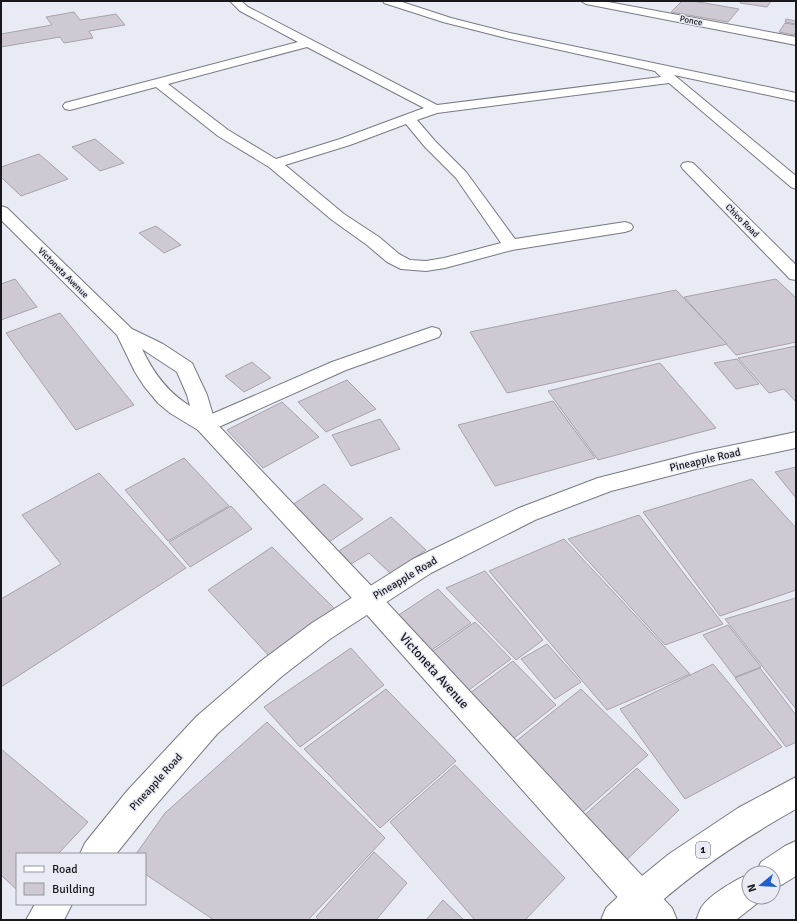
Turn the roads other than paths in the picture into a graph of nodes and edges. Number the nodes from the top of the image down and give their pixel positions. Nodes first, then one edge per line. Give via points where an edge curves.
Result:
1 (235, 1) edge
2 (388, 1) edge
3 (586, 1) edge
4 (796, 41) edge
5 (307, 43) junction
6 (659, 69) junction
7 (672, 79) junction
8 (158, 82) junction
9 (796, 97) edge
10 (70, 106) dead end
11 (434, 109) junction
12 (409, 120) junction
13 (274, 164) junction
14 (688, 166) dead end
15 (796, 184) edge
16 (1, 211) edge
17 (625, 227) dead end
18 (511, 245) junction
19 (796, 275) edge
20 (125, 333) junction
21 (432, 333) dead end
22 (205, 425) junction
23 (796, 440) edge
24 (369, 600) junction
25 (796, 792) edge
26 (97, 853) edge
27 (796, 857) edge
28 (781, 867) edge
29 (741, 896) edge
30 (640, 897) junction
31 (55, 905) edge
32 (43, 920) edge
33 (618, 920) edge
34 (660, 920) edge
35 (713, 920) edge

1 - 5 main road via 244,9
2 - 6 main road via 510,36
3 - 4 main road, Ponce
5 - 8 main road
5 - 11 main road
6 - 7 main road
6 - 9 main road
7 - 11 main road
7 - 15 main road
8 - 10 main road
8 - 13 main road via 223,133
11 - 12 main road
12 - 13 main road
12 - 18 main road via 461,175
13 - 18 main road via 338,217 393,258 407,265 445,263
14 - 19 main road, Chico Road
16 - 20 main road, Victoneta Avenue
17 - 18 main road
20 - 22 main road, Victoneta Avenue via 136,358 151,382 172,405
20 - 22 main road, Victoneta Avenue via 156,348 185,368 197,395
21 - 22 main road via 339,366
22 - 24 main road, Victoneta Avenue
23 - 24 main road, Pineapple Road via 696,461 606,484 527,514 479,537 422,566
24 - 26 main road, Pineapple Road via 321,631 271,669 207,725 138,802
24 - 30 main road, Victoneta Avenue
25 - 30 main road, 1 via 744,821
27 - 28 main road
29 - 35 main road
30 - 33 main road, 1
30 - 34 main road, Victoneta Avenue
31 - 32 main road

